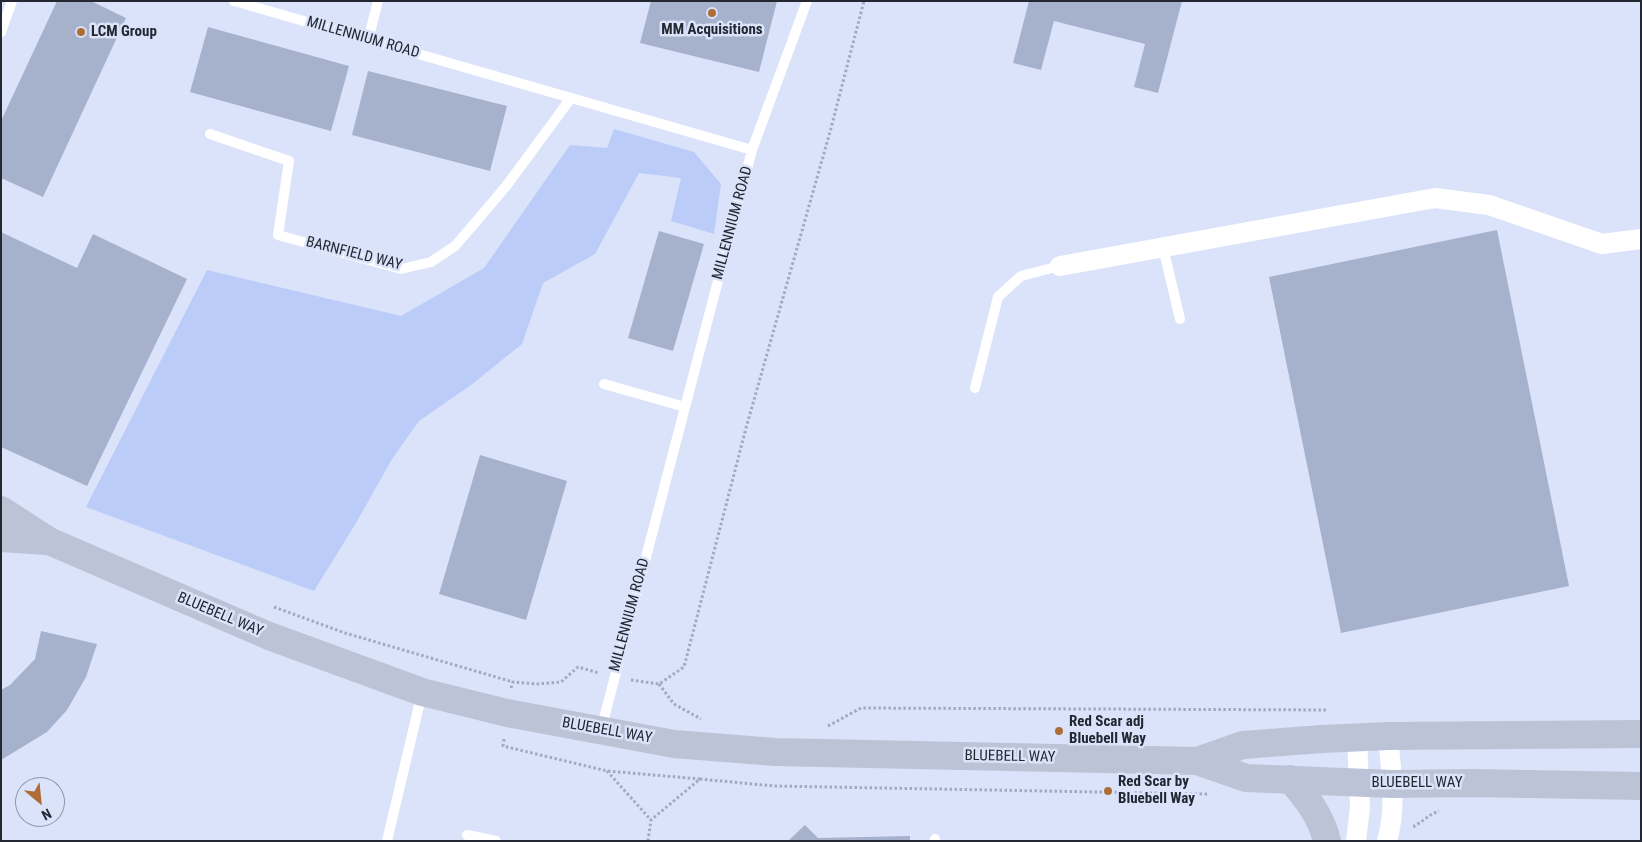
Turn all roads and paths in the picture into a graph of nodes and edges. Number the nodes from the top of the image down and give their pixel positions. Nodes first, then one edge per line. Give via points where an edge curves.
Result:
1 (12, 1) edge
2 (234, 1) edge
3 (378, 1) edge
4 (807, 1) edge
5 (864, 1) edge
6 (1, 32) edge
7 (368, 40) junction
8 (571, 98) junction
9 (210, 134) dead end
10 (752, 150) junction
11 (1641, 239) edge
12 (1163, 247) junction
13 (1060, 266) joint
14 (1180, 319) dead end
15 (604, 384) dead end
16 (974, 388) dead end
17 (685, 407) junction
18 (1, 510) edge
19 (1, 538) edge
20 (49, 541) junction
21 (273, 606) dead end
22 (614, 678) junction
23 (513, 682) junction
24 (659, 684) junction
25 (422, 692) junction
26 (1330, 710) dead end
27 (506, 713) junction
28 (702, 719) dead end
29 (821, 729) dead end
30 (601, 730) junction
31 (1641, 734) edge
32 (1388, 736) junction
33 (1357, 737) junction
34 (1197, 761) junction
35 (607, 771) junction
36 (700, 779) junction
37 (1290, 779) junction
38 (1359, 783) junction
39 (1392, 784) junction
40 (1641, 786) edge
41 (1207, 794) dead end
42 (1446, 808) dead end
43 (651, 820) junction
44 (1389, 833) edge
45 (467, 835) dead end
46 (387, 841) edge
47 (496, 841) edge
48 (648, 841) edge
49 (1327, 841) edge
50 (1356, 841) edge

1 - 6 lane
2 - 7 lane, MILLENNIUM ROAD
3 - 7 lane
4 - 10 lane
5 - 24 path via 746,428 684,667
7 - 8 lane, MILLENNIUM ROAD
8 - 9 lane, BARNFIELD WAY via 507,185 455,246 432,262 402,269 278,235 289,161
8 - 10 lane, MILLENNIUM ROAD
10 - 17 lane, MILLENNIUM ROAD
11 - 12 street via 1602,244 1489,205 1434,198
12 - 13 street
12 - 14 lane
13 - 16 lane via 1021,276 998,297
15 - 17 lane
17 - 22 lane, MILLENNIUM ROAD
18 - 20 main road
19 - 20 main road
20 - 25 main road, BLUEBELL WAY via 269,636
21 - 23 path via 345,633
22 - 23 path via 578,668 561,682
22 - 24 path
22 - 30 lane, MILLENNIUM ROAD
23 - 27 path
24 - 28 path via 674,704
25 - 27 main road, BLUEBELL WAY
25 - 46 lane
26 - 29 path via 861,708
27 - 30 main road, BLUEBELL WAY
27 - 35 path via 503,746
30 - 34 main road, BLUEBELL WAY via 674,744 775,752
31 - 32 main road, BLUEBELL WAY
32 - 33 main road, BLUEBELL WAY
32 - 39 street
33 - 34 main road, BLUEBELL WAY via 1243,745
33 - 38 street
34 - 37 main road, BLUEBELL WAY via 1246,778
35 - 36 path
35 - 43 path
36 - 41 path via 774,786
36 - 43 path
37 - 38 main road, BLUEBELL WAY
37 - 49 main road via 1323,824
38 - 39 main road, BLUEBELL WAY
38 - 50 street
39 - 40 main road, BLUEBELL WAY
39 - 44 street
42 - 44 path via 1415,826
43 - 48 path
45 - 47 lane

